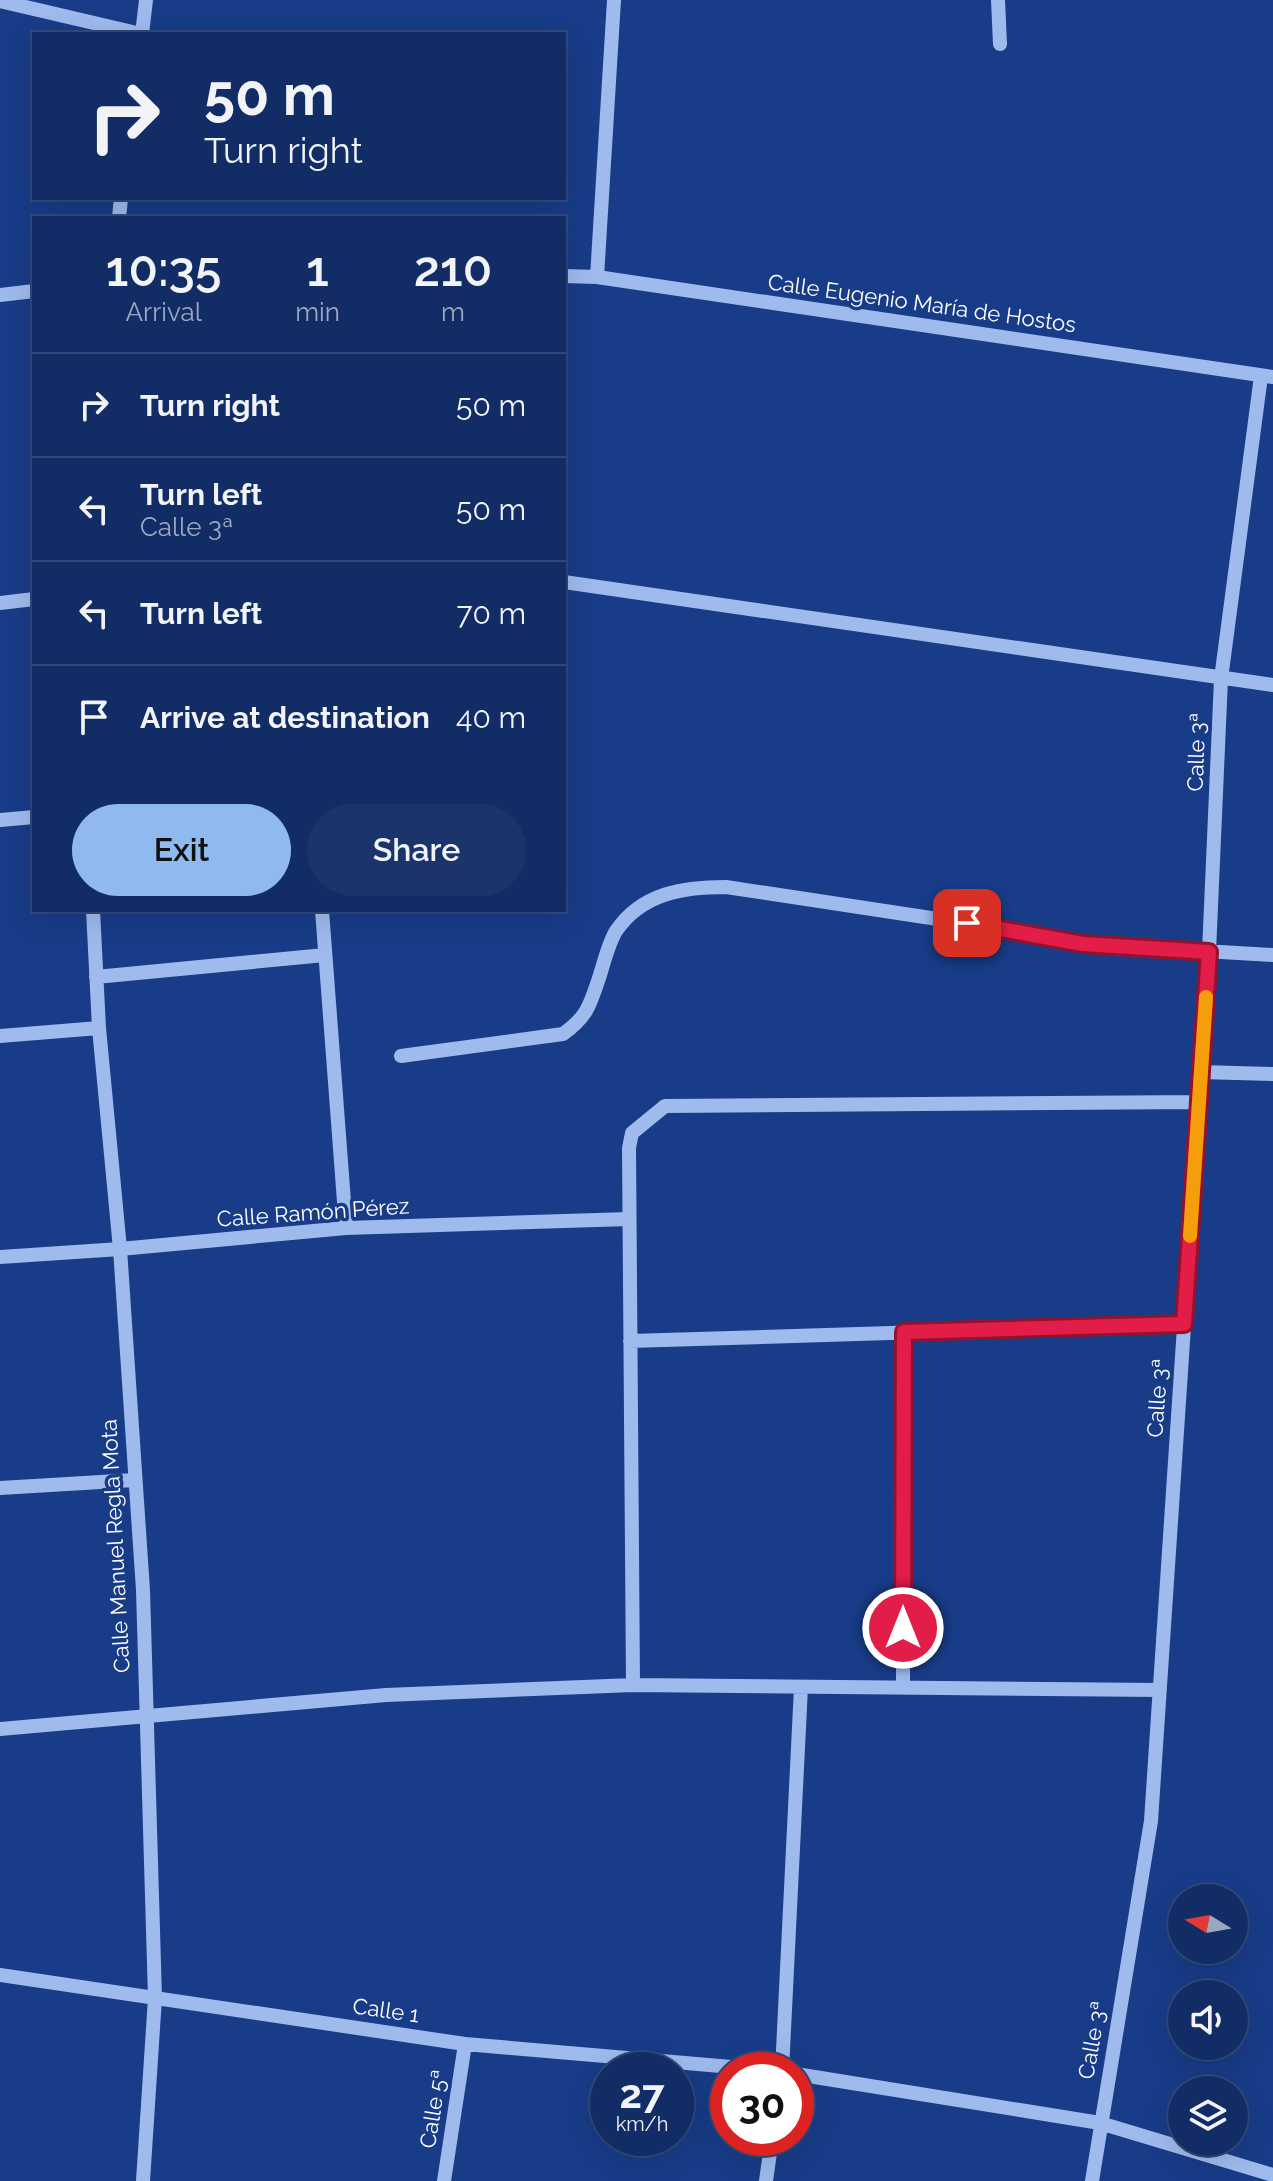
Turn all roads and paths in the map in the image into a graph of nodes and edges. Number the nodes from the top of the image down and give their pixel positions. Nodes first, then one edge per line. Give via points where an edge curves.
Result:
1 (146, 0) edge
2 (614, 0) edge
3 (998, 0) edge
4 (0, 1) edge
5 (132, 32) edge
6 (141, 32) edge
7 (1000, 44) dead end
8 (566, 276) edge
9 (597, 277) junction
10 (32, 291) edge
11 (0, 295) edge
12 (1267, 376) edge
13 (566, 582) edge
14 (32, 599) edge
15 (0, 603) edge
16 (1221, 679) junction
17 (1273, 685) edge
18 (32, 817) edge
19 (0, 820) edge
20 (93, 912) edge
21 (322, 912) edge
22 (1209, 952) junction
23 (325, 955) junction
24 (1273, 955) edge
25 (96, 977) junction
26 (99, 1028) junction
27 (0, 1036) edge
28 (401, 1056) dead end
29 (1200, 1072) junction
30 (1273, 1074) edge
31 (1199, 1102) junction
32 (629, 1219) junction
33 (346, 1228) junction
34 (120, 1249) junction
35 (0, 1257) edge
36 (1184, 1324) junction
37 (904, 1332) junction
38 (630, 1341) junction
39 (134, 1480) junction
40 (0, 1488) edge
41 (633, 1685) junction
42 (801, 1687) junction
43 (903, 1687) junction
44 (1160, 1690) junction
45 (145, 1717) junction
46 (0, 1729) edge
47 (0, 1975) edge
48 (155, 1998) junction
49 (465, 2044) junction
50 (783, 2052) edge
51 (710, 2065) edge
52 (814, 2077) edge
53 (1100, 2123) junction
54 (769, 2156) edge
55 (1273, 2175) edge
56 (143, 2181) edge
57 (444, 2181) edge
58 (766, 2181) edge
59 (1092, 2181) edge

1 - 6 street
2 - 9 street
3 - 7 street
4 - 5 street
8 - 9 street, Calle Eugenio María de Hostos
9 - 12 street, Calle Eugenio María de Hostos
10 - 11 street
12 - 16 street, Calle 3ª
13 - 16 street
14 - 15 street
16 - 17 street
16 - 22 street, Calle 3ª
18 - 19 street
20 - 25 street, Calle Manuel Regla Mota
21 - 23 street
22 - 24 street
22 - 28 street via 1083,944 726,887 692,887 659,895 637,908 615,933 582,1020 563,1034
22 - 29 street, Calle 3ª
23 - 25 street
23 - 33 street
25 - 26 street, Calle Manuel Regla Mota
26 - 27 street
26 - 34 street, Calle Manuel Regla Mota
29 - 30 street
29 - 31 street, Calle 3ª
31 - 32 street via 665,1106 632,1133
31 - 36 street, Calle 3ª
32 - 33 street, Calle Ramón Pérez
32 - 38 street
33 - 34 street, Calle Ramón Pérez
34 - 35 street, Calle Ramón Pérez
34 - 39 street, Calle Manuel Regla Mota
36 - 37 street
36 - 44 street, Calle 3ª
37 - 38 street
37 - 43 street
38 - 41 street
39 - 40 street
39 - 45 street, Calle Manuel Regla Mota
41 - 42 street
41 - 45 street via 386,1695
42 - 43 street
42 - 50 street
43 - 44 street
44 - 53 street, Calle 3ª via 1151,1821
45 - 46 street
45 - 48 street, Calle Manuel Regla Mota
47 - 48 street, Calle 1
48 - 49 street, Calle 1
48 - 56 street, Calle Manuel Regla Mota
49 - 51 street, Calle 1
49 - 57 street, Calle 5ª
52 - 53 street
53 - 55 street
53 - 59 street, Calle 3ª
54 - 58 street

